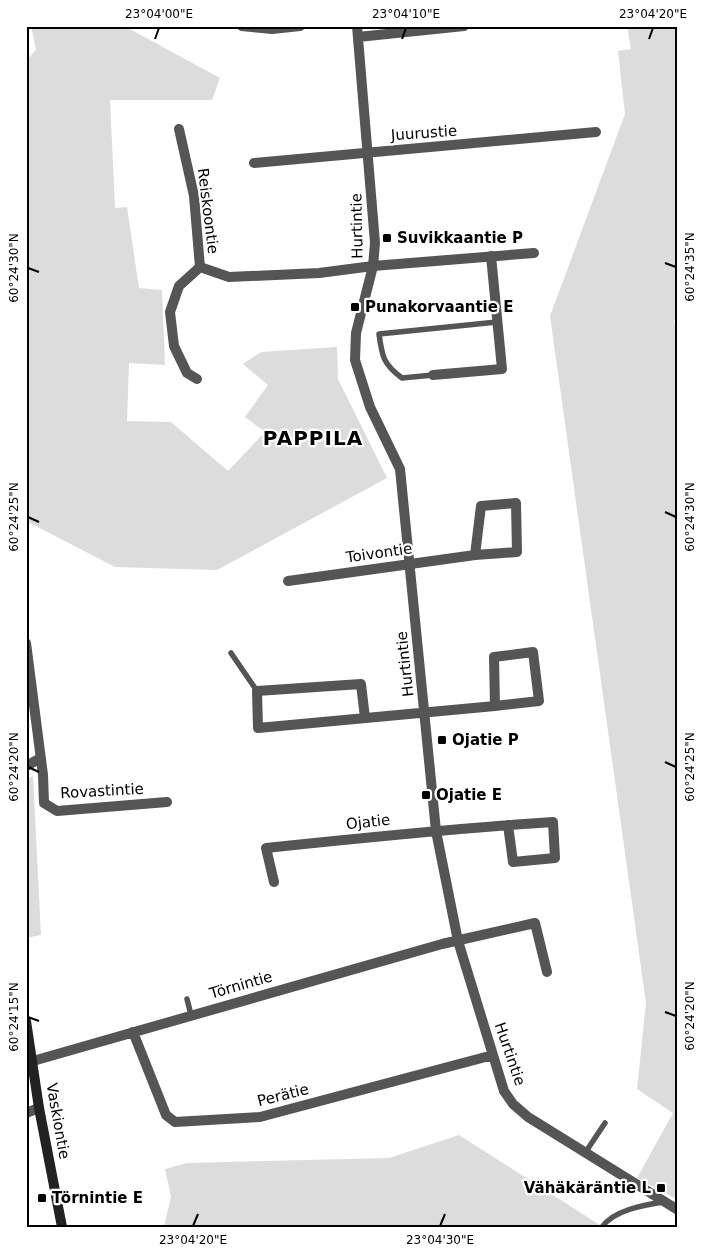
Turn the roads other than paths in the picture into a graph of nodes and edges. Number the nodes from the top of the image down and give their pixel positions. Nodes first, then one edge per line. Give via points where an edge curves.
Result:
1 (242, 26) edge
2 (300, 26) edge
3 (464, 26) edge
4 (357, 32) edge
5 (180, 129) dead end
6 (596, 132) dead end
7 (369, 152) junction
8 (254, 163) dead end
9 (534, 252) dead end
10 (492, 256) junction
11 (373, 266) junction
12 (200, 267) junction
13 (498, 322) junction
14 (433, 375) joint
15 (197, 379) dead end
16 (475, 555) junction
17 (410, 564) junction
18 (288, 581) dead end
19 (26, 643) edge
20 (231, 653) dead end
21 (256, 691) junction
22 (495, 706) junction
23 (425, 714) junction
24 (365, 718) junction
25 (41, 758) junction
26 (26, 766) edge
27 (166, 802) dead end
28 (508, 825) junction
29 (436, 831) junction
30 (274, 882) dead end
31 (458, 941) junction
32 (547, 972) dead end
33 (187, 999) dead end
34 (191, 1015) junction
35 (26, 1021) edge
36 (133, 1032) junction
37 (493, 1055) junction
38 (33, 1061) junction
39 (39, 1108) junction
40 (26, 1113) edge
41 (605, 1123) dead end
42 (585, 1153) junction
43 (663, 1202) junction
44 (678, 1210) edge
45 (62, 1227) edge
46 (602, 1227) edge

1 - 2 street via 272,29
3 - 4 street
4 - 7 street, Hurtintie
5 - 12 street, Reiskoontie via 194,196
6 - 7 street, Juurustie
7 - 8 street, Juurustie
7 - 11 street, Hurtintie via 375,243
9 - 10 street
10 - 11 street
10 - 13 street
11 - 12 street via 229,278
11 - 17 street, Hurtintie via 356,333 355,360 370,407 400,469
12 - 15 street via 179,286 170,312 174,346 187,373
13 - 14 street via 502,368
13 - 14 lane via 379,334 382,357 391,370 402,378
16 - 16 street, Toivontie via 481,506 516,503 517,552
16 - 17 street, Toivontie
17 - 18 street, Toivontie
17 - 23 street, Hurtintie
19 - 25 street
20 - 21 lane
21 - 24 street via 361,684
21 - 24 street via 258,728
22 - 22 street via 494,657 533,652 539,701
22 - 23 street
23 - 24 street
23 - 29 street, Hurtintie
25 - 26 street
25 - 27 street, Rovastintie via 44,803 57,810
28 - 28 street, Ojatie via 552,822 555,858 513,862
28 - 29 street, Ojatie
29 - 30 street, Ojatie via 266,848
29 - 31 street, Hurtintie
31 - 32 street, Törnintie via 535,923
31 - 34 street, Törnintie
31 - 37 street, Hurtintie
33 - 34 lane
34 - 36 street, Törnintie
35 - 38 main road, Vaskiontie
36 - 37 street, Perätie via 166,1114 175,1122 260,1117
36 - 38 street, Törnintie
37 - 42 street, Hurtintie via 504,1091 513,1104
38 - 39 main road, Vaskiontie
39 - 40 street
39 - 45 main road, Vaskiontie
41 - 42 lane
42 - 43 street, Hurtintie
43 - 44 street, Hurtintie
43 - 46 lane via 624,1213

